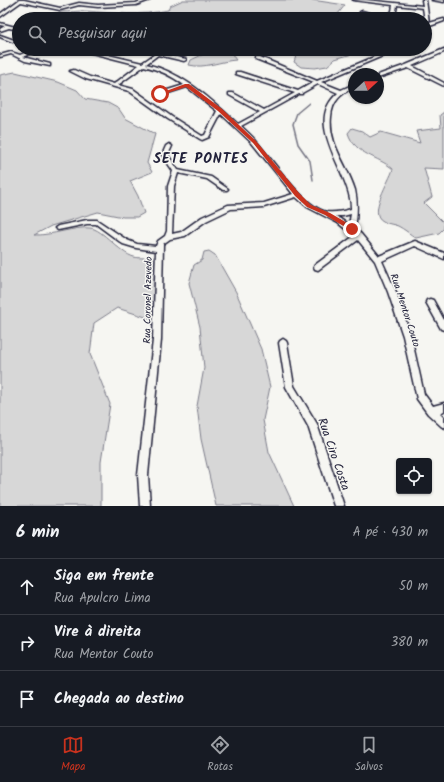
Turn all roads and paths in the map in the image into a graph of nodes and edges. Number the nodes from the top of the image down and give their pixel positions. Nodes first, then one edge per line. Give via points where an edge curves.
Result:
1 (21, 0) edge
2 (148, 0) edge
3 (355, 0) edge
4 (434, 0) edge
5 (372, 1) edge
6 (444, 1) edge
7 (394, 2) edge
8 (424, 3) edge
9 (393, 12) edge
10 (2, 13) edge
11 (0, 16) edge
12 (444, 20) edge
13 (0, 24) edge
14 (432, 24) edge
15 (10, 26) joint
16 (0, 30) edge
17 (0, 36) edge
18 (12, 42) edge
19 (444, 50) edge
20 (12, 54) edge
21 (432, 55) edge
22 (0, 56) edge
23 (108, 56) edge
24 (154, 56) edge
25 (166, 56) edge
26 (380, 56) edge
27 (430, 56) edge
28 (19, 57) edge
29 (258, 58) dead end
30 (184, 60) dead end
31 (142, 64) junction
32 (48, 66) dead end
33 (408, 66) junction
34 (72, 71) dead end
35 (238, 72) dead end
36 (384, 75) edge
37 (318, 82) junction
38 (115, 85) junction
39 (187, 85) junction
40 (444, 85) edge
41 (348, 88) edge
42 (341, 92) junction
43 (300, 93) junction
44 (160, 94) dead end
45 (230, 94) dead end
46 (220, 110) junction
47 (264, 112) junction
48 (238, 126) junction
49 (169, 146) dead end
50 (176, 171) junction
51 (225, 189) dead end
52 (297, 195) junction
53 (354, 210) junction
54 (327, 214) junction
55 (58, 228) dead end
56 (352, 229) junction
57 (359, 236) junction
58 (168, 237) junction
59 (158, 249) junction
60 (444, 256) edge
61 (378, 260) junction
62 (318, 268) dead end
63 (430, 302) dead end
64 (444, 327) edge
65 (283, 343) dead end
66 (444, 407) edge
67 (431, 411) junction
68 (444, 423) edge
69 (145, 506) edge
70 (339, 506) edge

1 - 2 street via 60,9 80,4 136,4
1 - 10 street
3 - 5 street
4 - 6 street
5 - 7 street
7 - 8 street
7 - 9 street
10 - 11 street
12 - 14 street
13 - 15 street
15 - 16 street
17 - 18 street
19 - 21 street
20 - 22 street
23 - 31 street, Rua Mentor Couto
24 - 31 street
25 - 30 street
26 - 37 street
27 - 33 street
28 - 32 street
29 - 37 street
31 - 38 street
31 - 39 street, Rua Mentor Couto via 167,72
33 - 36 street
33 - 40 street
34 - 38 street
35 - 43 street
37 - 42 street
37 - 43 street
38 - 46 street via 131,90 202,138 207,136
39 - 44 street
39 - 46 street, Rua Mentor Couto
41 - 42 street
42 - 53 street via 331,102 327,118 328,131 351,189
43 - 47 street
45 - 47 street
46 - 48 street, Rua Mentor Couto
47 - 48 street
48 - 52 street, Rua Mentor Couto
49 - 50 street via 164,155
50 - 51 street via 209,178
50 - 58 street via 171,186
52 - 54 street, Rua Mentor Couto via 309,206
52 - 58 street via 264,205 230,207 204,219 184,234
53 - 54 street via 343,214
53 - 56 street
54 - 56 street, Rua Mentor Couto
55 - 59 street via 96,222 125,242
56 - 57 street, Rua Mentor Couto
57 - 61 street, Rua Mentor Couto
57 - 62 street
58 - 59 street, Rua Coronel Azevedo via 162,240
59 - 69 street, Rua Coronel Azevedo via 157,340 143,476
60 - 61 street via 415,243
61 - 67 street, Rua Mentor Couto via 392,292 406,336 417,388
63 - 64 street
65 - 70 street, Rua Ciro Costa via 290,387 312,424
66 - 67 street
67 - 68 street, Rua Mentor Couto

